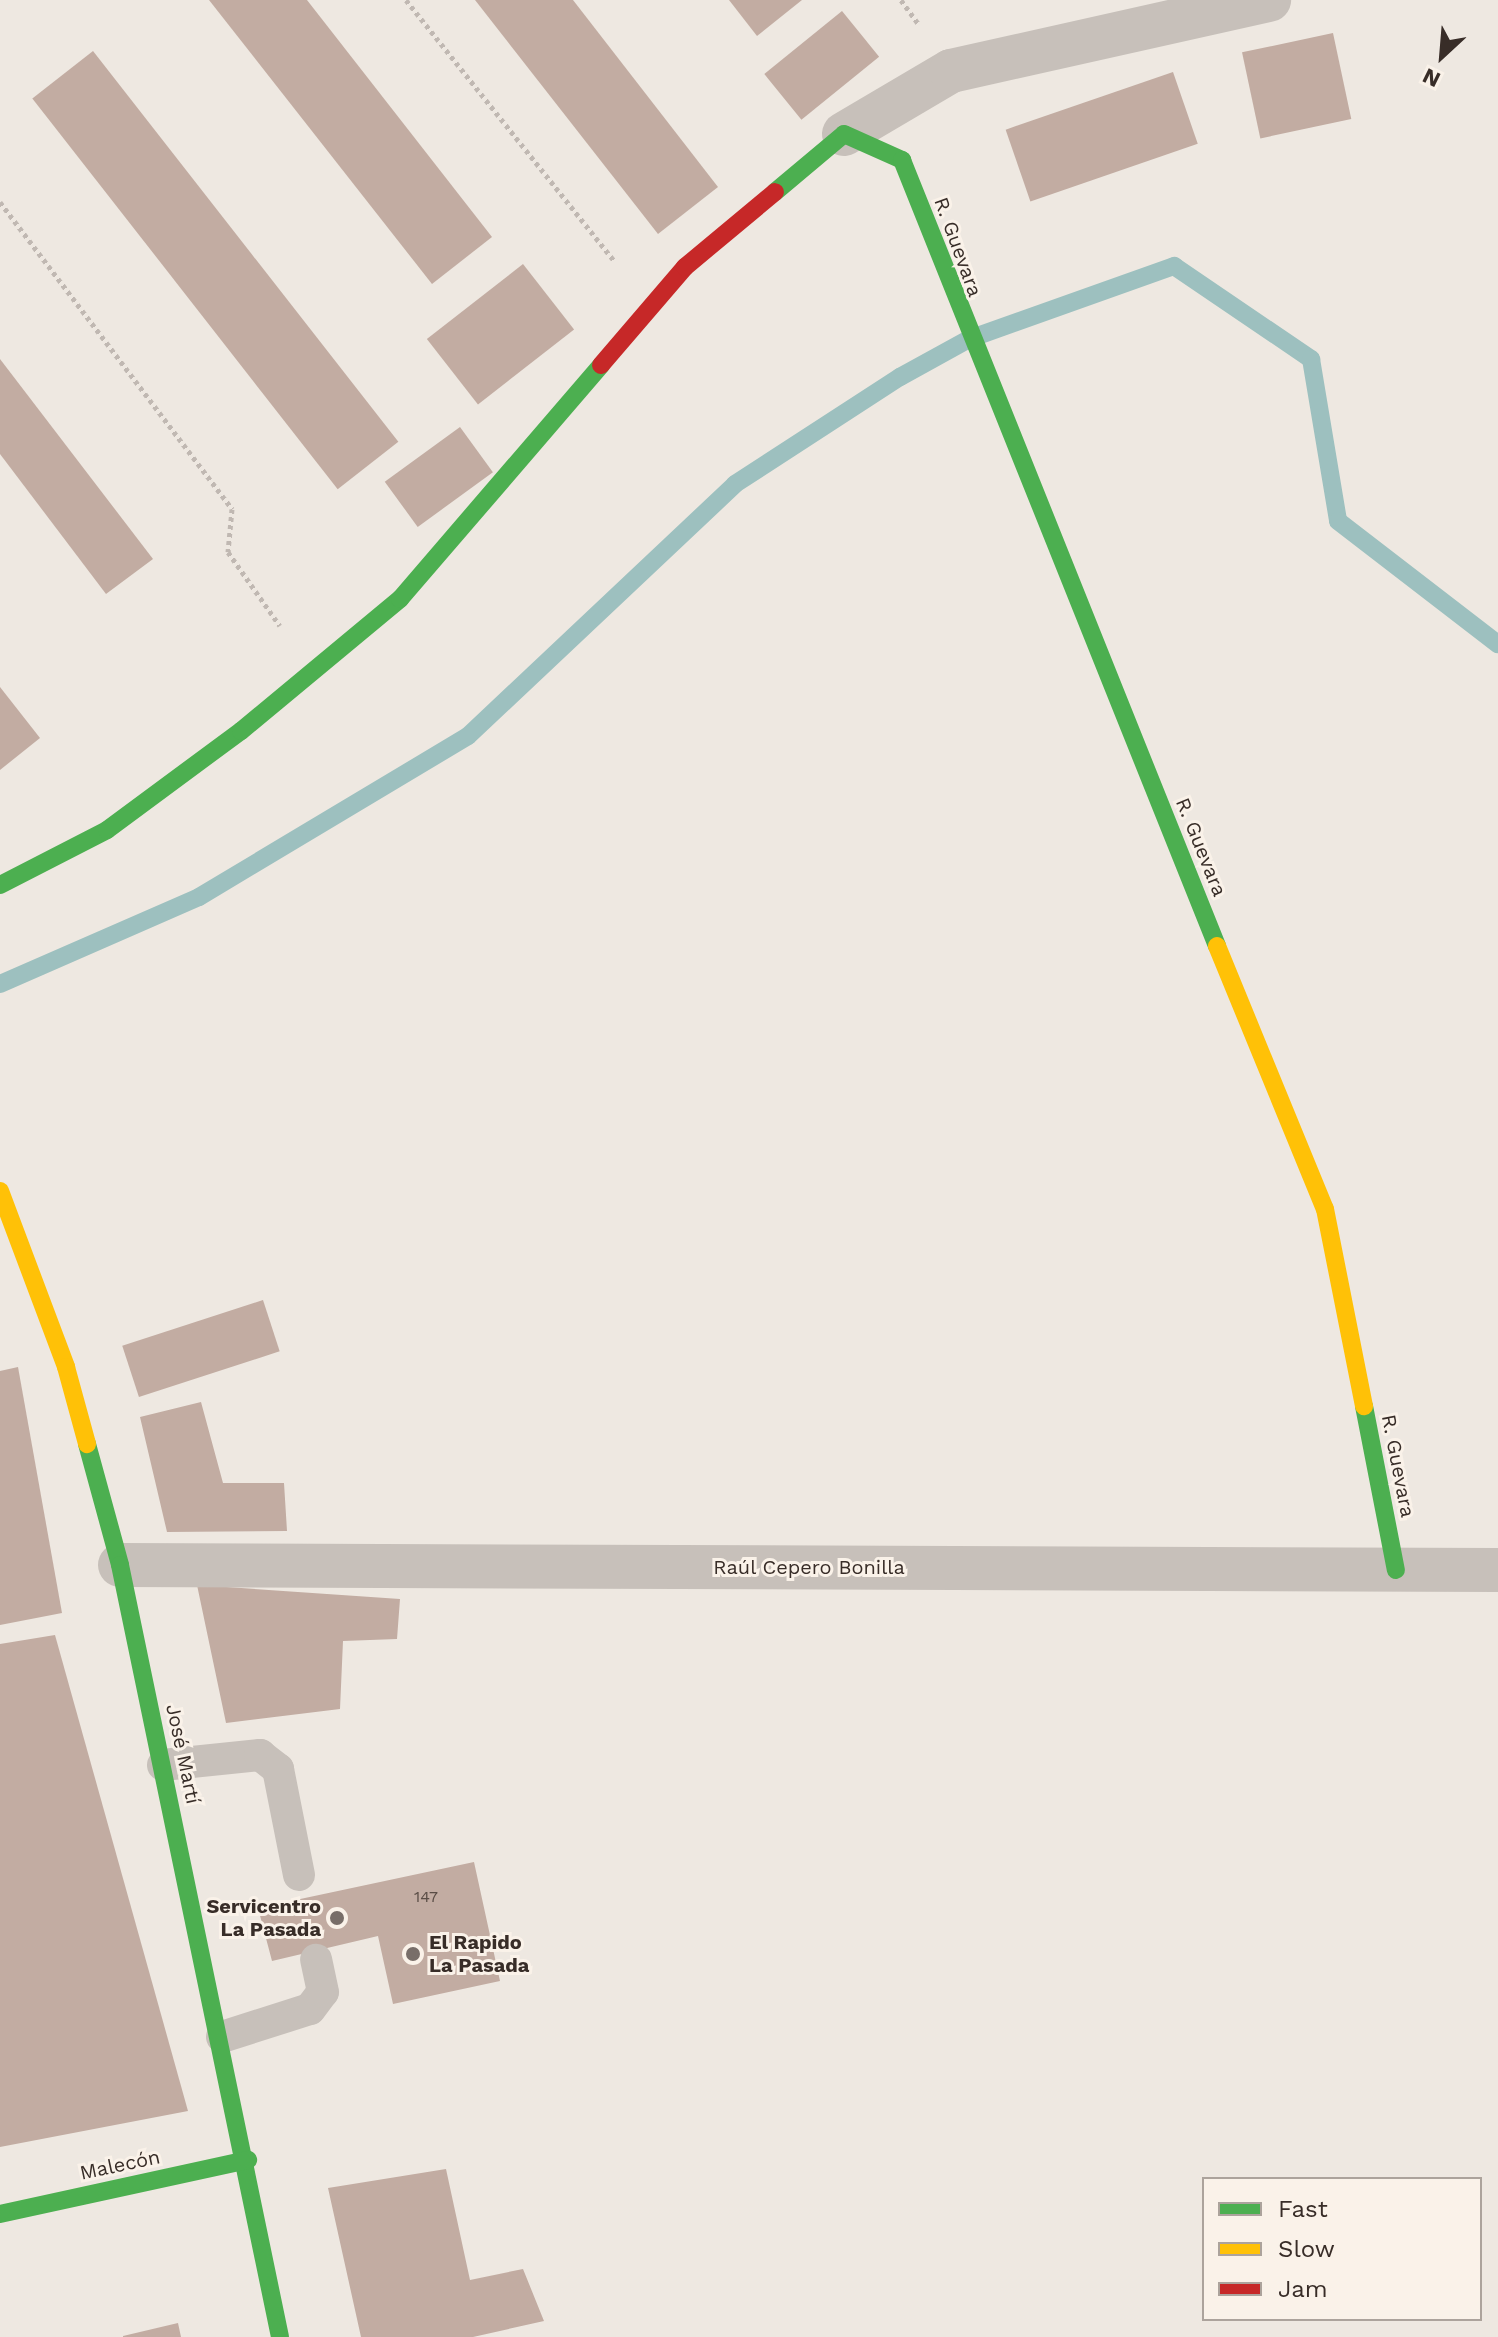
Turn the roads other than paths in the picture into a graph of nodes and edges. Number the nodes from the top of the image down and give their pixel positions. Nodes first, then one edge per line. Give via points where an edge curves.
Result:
1 (1269, 0) edge
2 (844, 134) junction
3 (0, 885) edge
4 (0, 1191) edge
5 (120, 1565) junction
6 (1396, 1570) junction
7 (1498, 1570) edge
8 (163, 1765) junction
9 (299, 1875) dead end
10 (316, 1960) dead end
11 (222, 2037) junction
12 (248, 2160) junction
13 (0, 2214) edge
14 (280, 2337) edge

1 - 2 street via 951,71
2 - 3 street via 685,267 400,599 107,830
2 - 6 street, R. Guevara via 902,160 969,339 1325,1209
4 - 5 street, José Martí via 66,1367
5 - 6 street, Raúl Cepero Bonilla
5 - 8 street, José Martí
6 - 7 street, Raúl Cepero Bonilla
8 - 9 lane via 260,1755 278,1769
8 - 11 street, José Martí
10 - 11 lane via 323,1992 310,2009
11 - 12 street, José Martí
12 - 13 street, Malecón
12 - 14 street, José Martí

